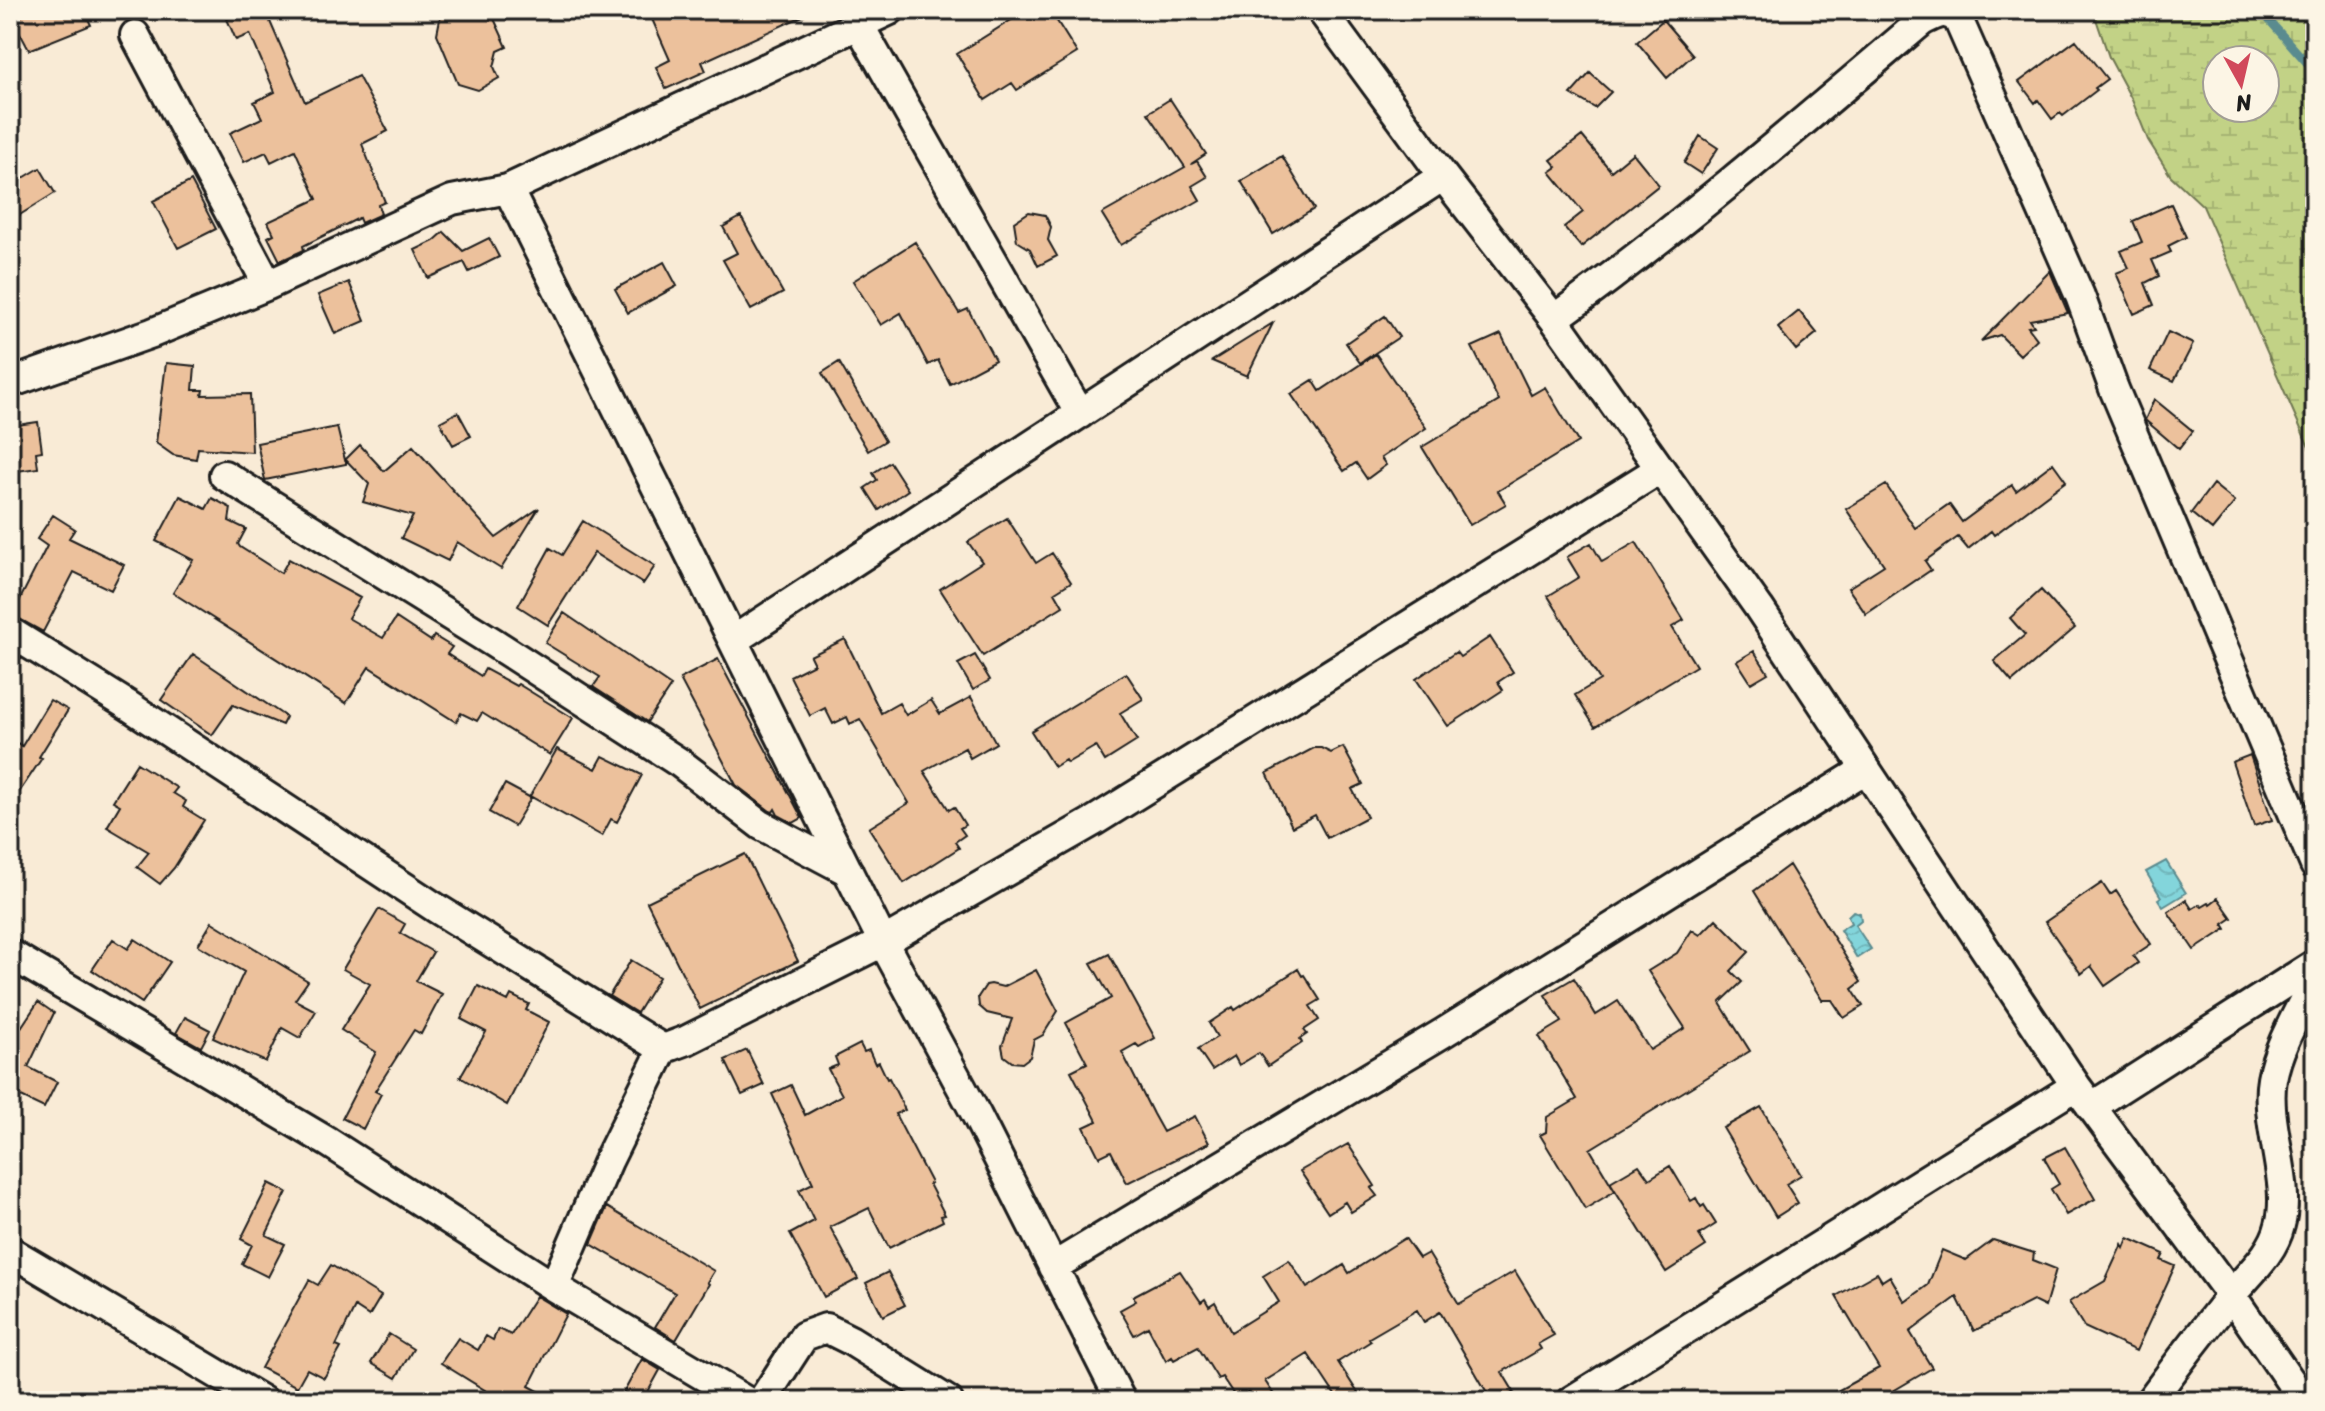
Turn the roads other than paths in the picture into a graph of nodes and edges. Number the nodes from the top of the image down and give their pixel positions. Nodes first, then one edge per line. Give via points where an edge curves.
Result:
1 (890, 10) edge
2 (1321, 10) edge
3 (859, 25) junction
4 (135, 35) dead end
5 (1443, 176) junction
6 (508, 189) junction
7 (268, 285) junction
8 (1554, 319) junction
9 (10, 383) edge
10 (1080, 414) junction
11 (1660, 469) junction
12 (224, 475) dead end
13 (10, 632) edge
14 (734, 640) junction
15 (1864, 770) junction
16 (2315, 865) edge
17 (848, 871) junction
18 (883, 942) junction
19 (10, 954) edge
20 (2315, 964) edge
21 (2315, 979) edge
22 (663, 1049) junction
23 (2084, 1096) junction
24 (10, 1251) edge
25 (1053, 1267) junction
26 (554, 1287) junction
27 (2231, 1295) junction
28 (263, 1401) edge
29 (746, 1401) edge
30 (762, 1401) edge
31 (948, 1401) edge
32 (1121, 1401) edge
33 (1571, 1401) edge
34 (2150, 1401) edge
35 (2304, 1401) edge

1 - 3 street
2 - 5 street
3 - 6 street
3 - 10 street
4 - 7 street
5 - 8 street
5 - 10 street
6 - 7 street via 452,200
6 - 14 street
7 - 9 street
8 - 11 street
8 - 16 street via 1730,185 1922,21 1950,13 1958,19 2080,296 2120,404
10 - 14 street
11 - 15 street
11 - 18 street via 1094,821
12 - 17 street via 680,763 761,825
13 - 22 street
14 - 17 street
15 - 23 street
15 - 25 street via 1443,1033
17 - 18 street
18 - 22 street
18 - 25 street
19 - 26 street via 340,1149
20 - 23 street
21 - 27 street via 2272,1080 2281,1224 2271,1246
22 - 26 street
23 - 27 street
23 - 33 street
24 - 28 street
25 - 32 street
26 - 29 street
27 - 34 street
27 - 35 street
30 - 31 street via 804,1336 826,1328

